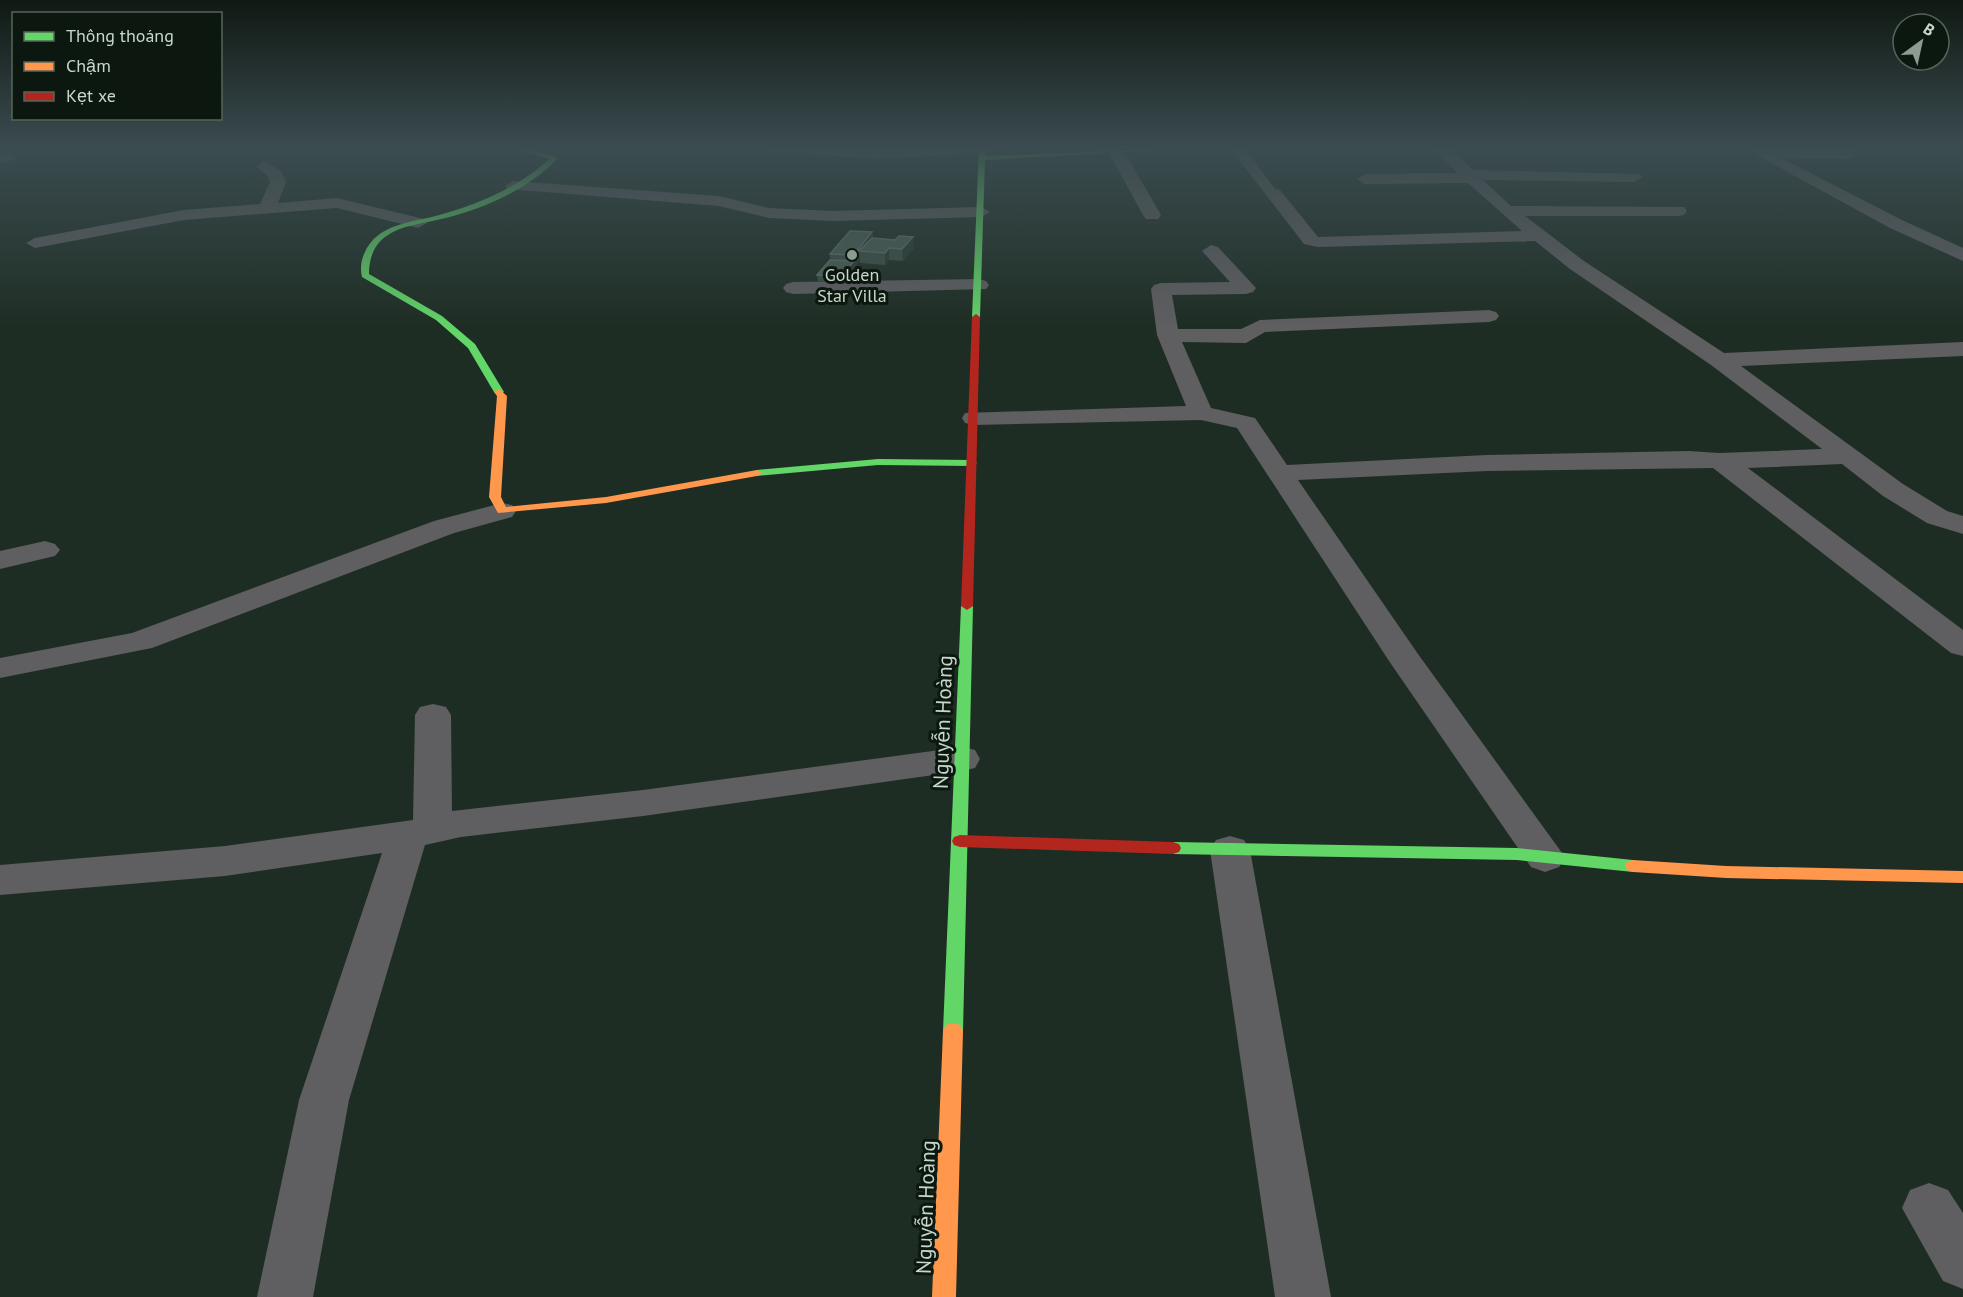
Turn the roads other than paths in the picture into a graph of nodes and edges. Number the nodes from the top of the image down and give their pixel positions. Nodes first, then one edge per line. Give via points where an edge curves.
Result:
1 (262, 209) edge
2 (362, 209) edge
3 (461, 209) edge
4 (750, 209) edge
5 (981, 209) edge
6 (1148, 209) edge
7 (1285, 209) edge
8 (1504, 209) edge
9 (1867, 209) edge
10 (1507, 211) junction
11 (1678, 211) dead end
12 (981, 212) junction
13 (1152, 215) dead end
14 (418, 223) junction
15 (1537, 236) junction
16 (35, 243) dead end
17 (1211, 251) dead end
18 (1963, 255) edge
19 (979, 285) junction
20 (793, 288) dead end
21 (1489, 316) dead end
22 (1168, 335) junction
23 (1963, 349) edge
24 (1719, 360) junction
25 (1201, 413) junction
26 (974, 418) junction
27 (1848, 456) junction
28 (1719, 461) junction
29 (972, 464) junction
30 (1280, 473) junction
31 (502, 511) junction
32 (1963, 525) edge
33 (45, 550) dead end
34 (0, 560) edge
35 (1963, 646) edge
36 (0, 668) edge
37 (433, 715) dead end
38 (963, 759) junction
39 (420, 833) junction
40 (960, 841) junction
41 (1230, 850) junction
42 (1545, 857) junction
43 (1963, 877) edge
44 (0, 880) edge
45 (1929, 1208) dead end
46 (1963, 1262) edge
47 (285, 1297) edge
48 (944, 1297) edge
49 (1303, 1297) edge

1 - 16 street via 175,217
2 - 14 street
3 - 14 street
4 - 12 street via 832,216
5 - 12 street, Nguyễn Hoàng
6 - 13 street
7 - 15 street via 1310,240 1318,242
8 - 10 street
9 - 18 street
10 - 11 street
10 - 15 street
12 - 19 street, Nguyễn Hoàng
14 - 31 street via 385,233 369,248 363,263 365,274 439,318 472,346 502,396 495,497
15 - 24 street
17 - 22 street via 1246,288 1161,289
19 - 20 street
19 - 26 street, Nguyễn Hoàng
21 - 22 street via 1260,326 1246,336
22 - 25 street
23 - 24 street
24 - 27 street
25 - 26 street
25 - 30 street via 1246,423
26 - 29 street, Nguyễn Hoàng
27 - 28 street
27 - 32 street via 1937,517
28 - 30 street via 1487,463
28 - 35 street via 1798,517
29 - 31 street via 878,462 812,466 739,475 606,500
29 - 38 street, Nguyễn Hoàng
30 - 42 street via 1406,661
31 - 36 street via 444,527 140,641
33 - 34 street
37 - 39 street
38 - 39 street via 643,803 461,823
38 - 40 street, Nguyễn Hoàng
39 - 44 street via 225,861
39 - 47 street via 324,1100
40 - 41 street
40 - 48 street, Nguyễn Hoàng
41 - 42 street
41 - 49 street
42 - 43 street via 1726,872
45 - 46 street

